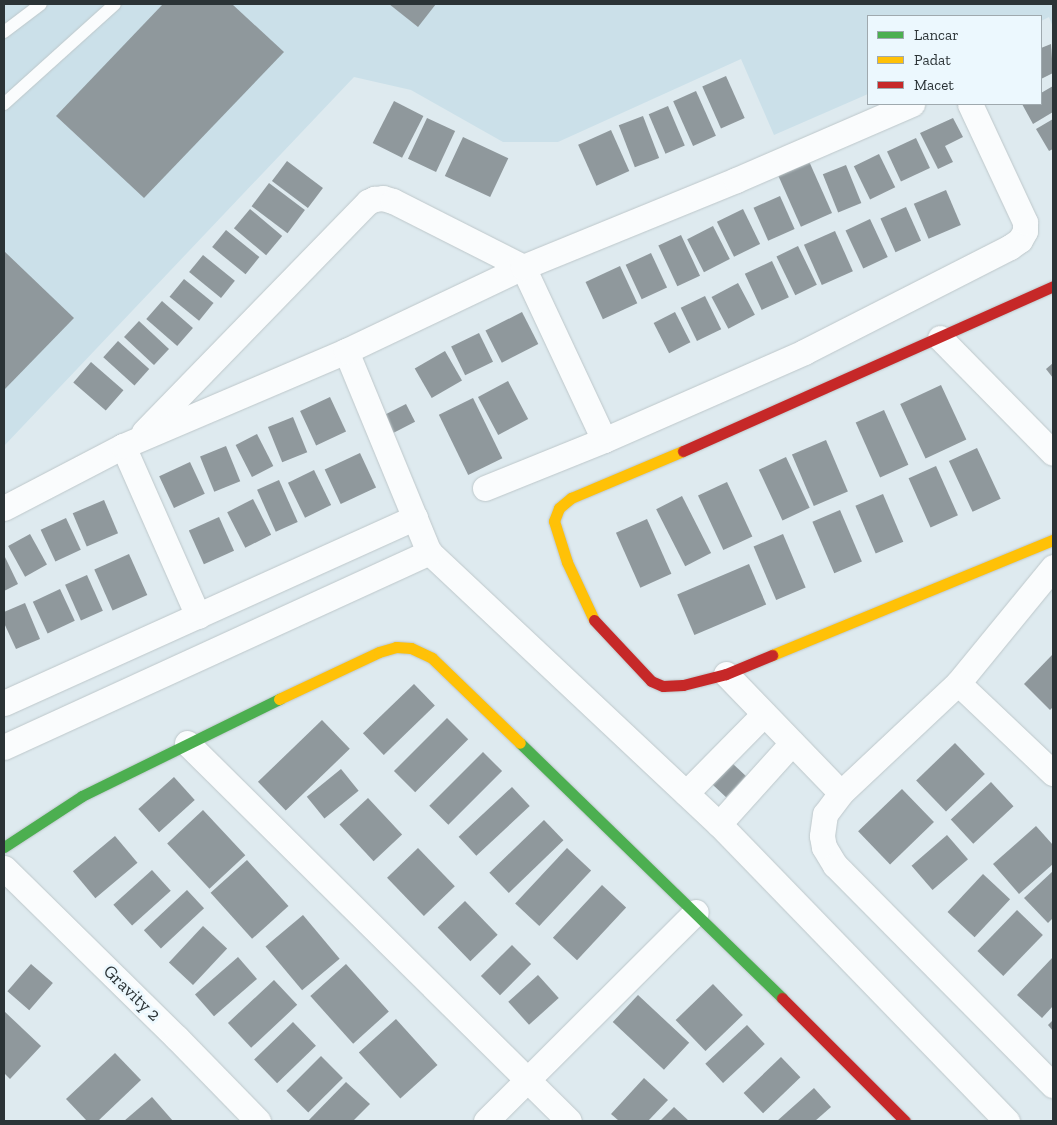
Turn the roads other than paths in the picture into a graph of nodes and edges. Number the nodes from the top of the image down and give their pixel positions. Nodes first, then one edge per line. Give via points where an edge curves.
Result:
1 (42, 4) edge
2 (115, 4) edge
3 (4, 32) edge
4 (4, 104) edge
5 (910, 105) edge
6 (970, 105) edge
7 (524, 267) junction
8 (1053, 286) edge
9 (940, 338) junction
10 (346, 350) junction
11 (604, 440) junction
12 (130, 443) junction
13 (1053, 453) edge
14 (485, 488) dead end
15 (4, 508) edge
16 (415, 517) junction
17 (1053, 540) edge
18 (429, 552) junction
19 (1053, 567) edge
20 (198, 616) junction
21 (726, 674) junction
22 (958, 683) junction
23 (4, 703) edge
24 (764, 714) junction
25 (187, 743) junction
26 (792, 743) junction
27 (4, 747) edge
28 (1053, 773) edge
29 (686, 793) junction
30 (841, 793) junction
31 (719, 824) junction
32 (4, 847) edge
33 (4, 868) edge
34 (696, 912) junction
35 (527, 1080) junction
36 (1053, 1085) edge
37 (258, 1121) edge
38 (486, 1121) edge
39 (569, 1121) edge
40 (904, 1121) edge
41 (1007, 1121) edge

1 - 3 lane
2 - 4 lane
5 - 7 street
6 - 11 street via 1025,222 1020,240 804,352
7 - 10 street
7 - 11 street
7 - 12 street via 392,201 374,199
8 - 9 street
9 - 13 street
9 - 21 street via 571,498 559,508 554,521 567,562 596,624 651,681 663,686 683,685
10 - 12 street
10 - 16 street
11 - 14 street
12 - 15 street
12 - 20 street
16 - 18 street
16 - 20 street
17 - 21 street
18 - 27 street
18 - 29 street
19 - 22 street
20 - 23 street
21 - 24 street
22 - 28 street
22 - 30 street
24 - 26 street
24 - 29 street
25 - 32 street via 82,796
25 - 34 street via 379,652 396,647 411,648 432,658
25 - 35 street
26 - 30 street
26 - 31 street
29 - 31 street
30 - 36 street via 825,814 822,836 835,865
31 - 41 street
33 - 37 street, Gravity 2
34 - 35 street
34 - 40 street
35 - 38 street
35 - 39 street

